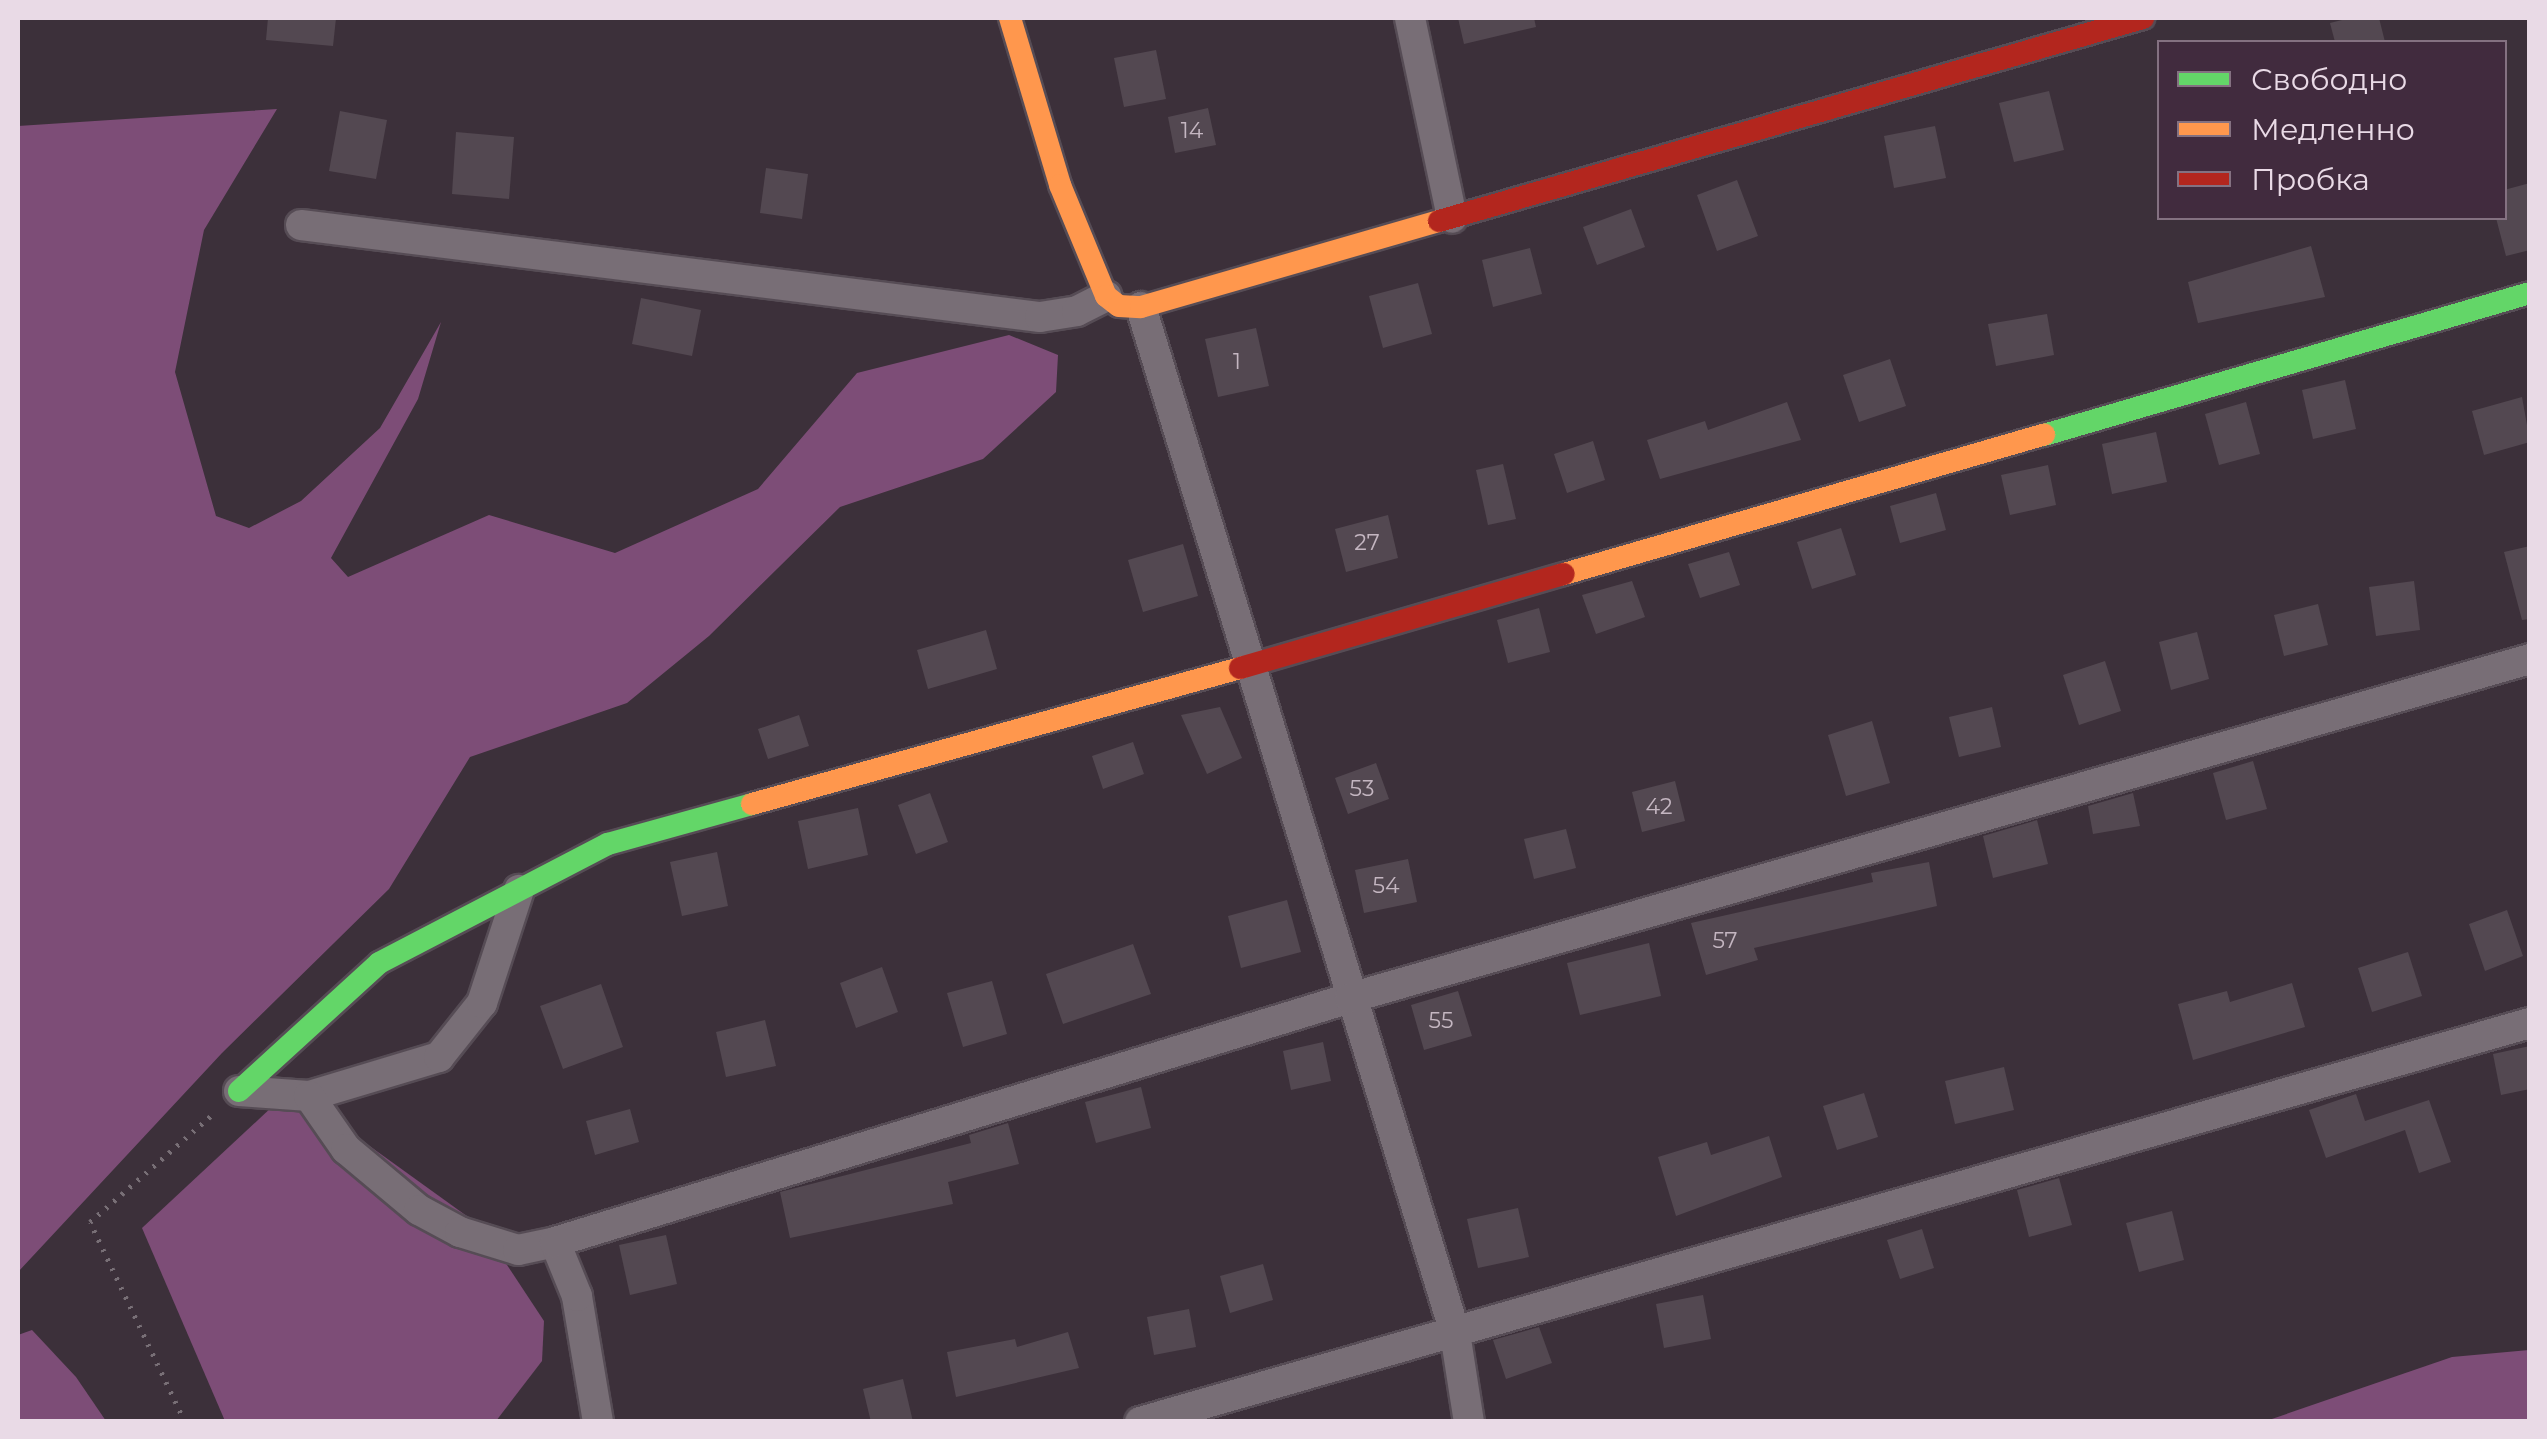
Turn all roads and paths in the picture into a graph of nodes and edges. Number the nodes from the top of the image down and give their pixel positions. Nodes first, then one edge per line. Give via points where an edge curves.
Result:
1 (1010, 18) edge
2 (1410, 18) edge
3 (2143, 18) edge
4 (1452, 218) junction
5 (301, 225) dead end
6 (2530, 293) edge
7 (1106, 296) junction
8 (1140, 307) junction
9 (2530, 659) edge
10 (1253, 665) junction
11 (519, 890) junction
12 (1350, 998) junction
13 (2530, 1023) edge
14 (238, 1091) junction
15 (309, 1096) junction
16 (555, 1242) junction
17 (1455, 1333) junction
18 (185, 1422) edge
19 (598, 1422) edge
20 (1140, 1422) edge
21 (1469, 1422) edge

1 - 7 street via 1060,185
2 - 4 street
3 - 4 street
4 - 8 street
5 - 7 street via 1040,317 1077,312
6 - 10 street
7 - 8 street via 1119,306
8 - 10 street
9 - 12 street
10 - 11 street via 608,844
10 - 12 street
11 - 14 street via 379,963
11 - 15 street via 482,1003 439,1057
12 - 16 street
12 - 17 street
13 - 17 street
14 - 15 street
14 - 18 path via 90,1222
15 - 16 street via 346,1149 419,1210 460,1232 518,1250
16 - 19 street via 577,1296
17 - 20 street
17 - 21 street

